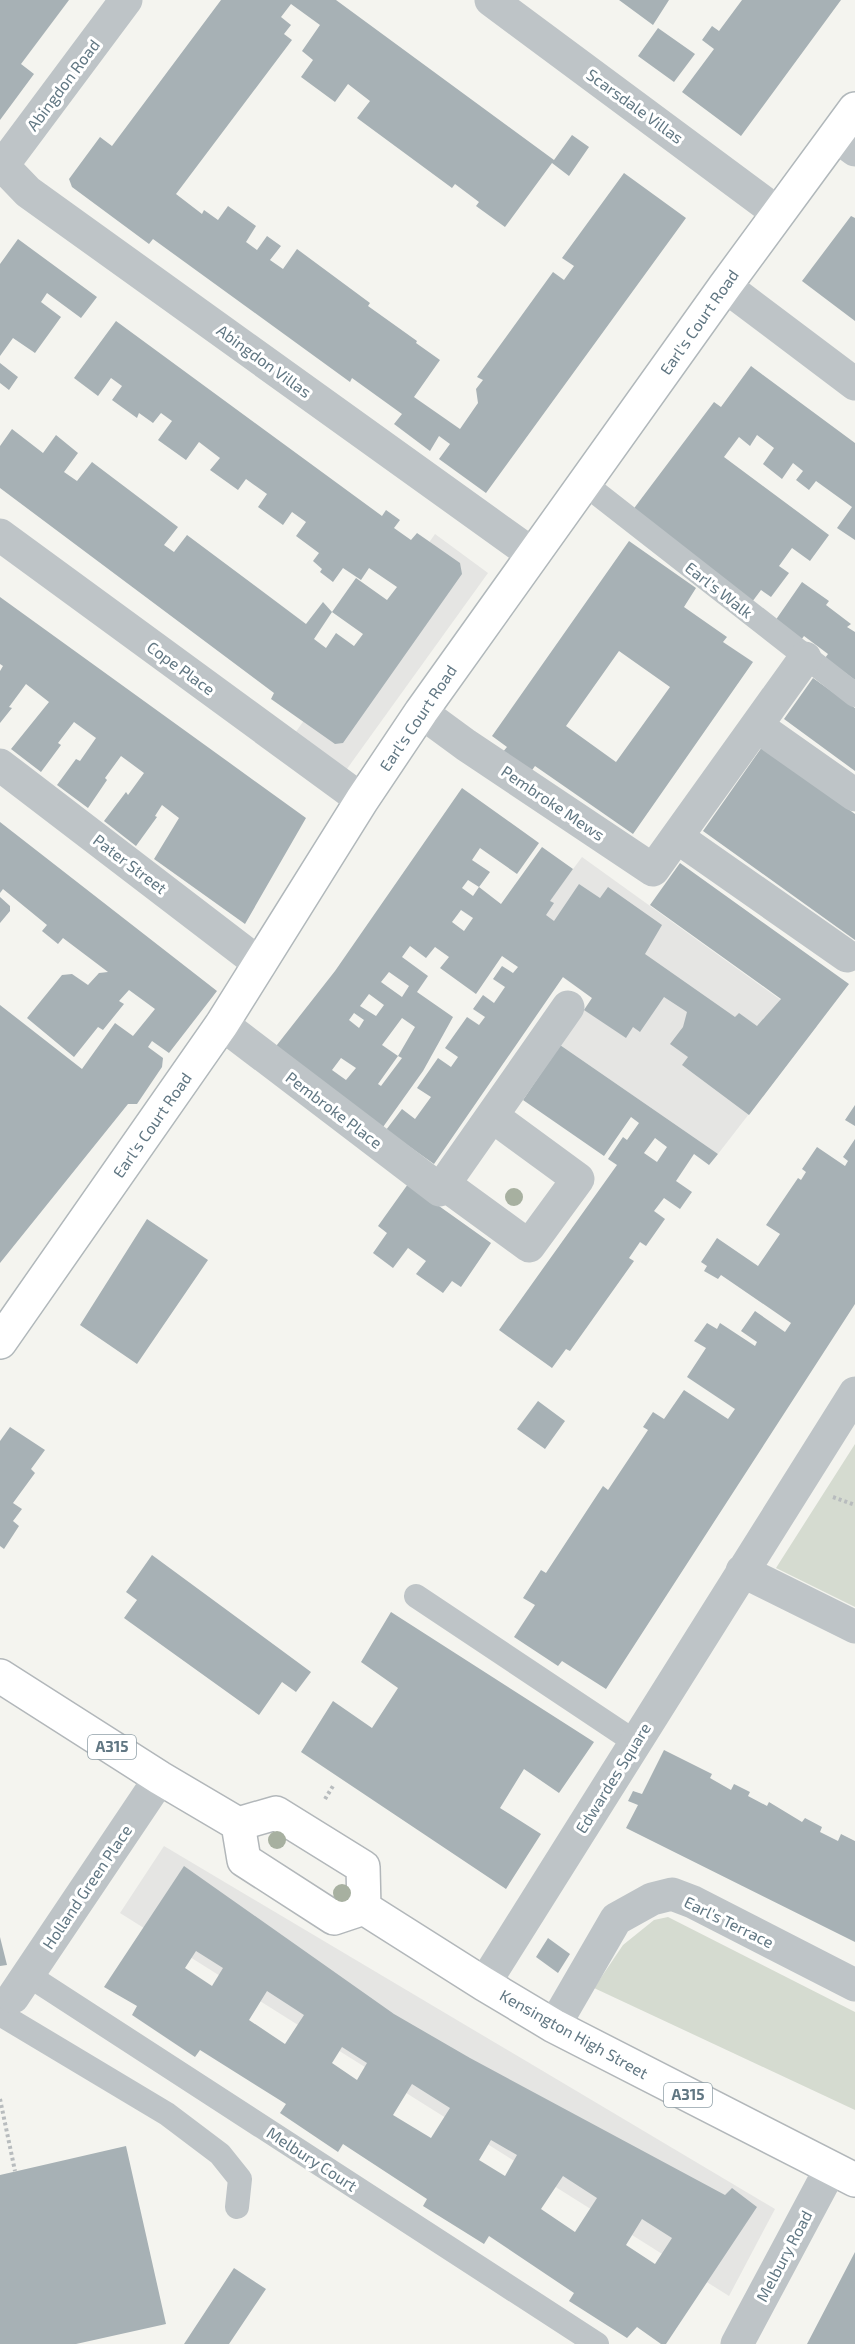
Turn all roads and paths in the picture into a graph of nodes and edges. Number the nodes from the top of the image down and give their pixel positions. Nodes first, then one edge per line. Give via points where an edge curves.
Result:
1 (126, 0) edge
2 (491, 0) edge
3 (855, 109) edge
4 (845, 143) edge
5 (1, 166) edge
6 (778, 213) junction
7 (725, 286) junction
8 (855, 384) edge
9 (585, 484) junction
10 (0, 535) edge
11 (532, 554) junction
12 (805, 658) junction
13 (855, 695) edge
14 (421, 712) junction
15 (757, 726) junction
16 (0, 765) edge
17 (855, 795) edge
18 (362, 800) junction
19 (677, 837) junction
20 (847, 956) dead end
21 (260, 964) junction
22 (568, 1007) dead end
23 (222, 1024) junction
24 (492, 1116) junction
25 (444, 1184) junction
26 (0, 1342) edge
27 (855, 1393) edge
28 (742, 1571) junction
29 (416, 1596) dead end
30 (855, 1627) edge
31 (0, 1676) edge
32 (635, 1742) junction
33 (160, 1778) junction
34 (333, 1786) dead end
35 (326, 1799) dead end
36 (238, 1824) junction
37 (364, 1908) junction
38 (484, 1984) junction
39 (855, 1985) edge
40 (10, 2000) edge
41 (554, 2026) junction
42 (0, 2099) edge
43 (15, 2171) dead end
44 (843, 2174) edge
45 (237, 2207) dead end
46 (743, 2342) edge
47 (597, 2344) edge

1 - 5 street, Abingdon Road
2 - 6 street, Scarsdale Villas
3 - 4 main road, Earl's Court Road
4 - 6 main road, Earl's Court Road
5 - 11 street, Abingdon Villas via 28,192
6 - 7 main road, Earl's Court Road
7 - 8 street
7 - 9 main road, Earl's Court Road
9 - 11 main road, Earl's Court Road
9 - 12 lane, Earl's Walk
10 - 18 street, Cope Place
11 - 14 main road, Earl's Court Road
12 - 13 lane, Earl's Walk
12 - 15 street, Pembroke Mews
14 - 18 main road, Earl's Court Road
14 - 19 street, Pembroke Mews via 653,870
15 - 17 street
15 - 19 street, Pembroke Mews
16 - 21 street, Pater Street
18 - 21 main road, Earl's Court Road
19 - 20 street
21 - 23 main road, Earl's Court Road
22 - 24 street
23 - 25 street, Pembroke Place via 440,1190
23 - 26 main road, Earl's Court Road
24 - 25 street
24 - 25 street, Pembroke Place via 578,1179 529,1246
27 - 28 street, Edwardes Square
28 - 30 street
28 - 32 street, Edwardes Square
29 - 32 lane
31 - 33 main road, A315
32 - 38 street, Edwardes Square
33 - 36 main road, A315
33 - 40 street, Holland Green Place
34 - 35 path
36 - 37 main road via 244,1860 334,1918
36 - 37 main road via 276,1813 363,1867
37 - 38 main road, Kensington High Street / A315
38 - 41 main road, Kensington High Street / A315
39 - 41 street, Earl's Terrace via 672,1894 652,1899 616,1919
40 - 45 lane via 220,2154 240,2179
40 - 47 lane, Melbury Court via 74,2005
41 - 44 main road, Kensington High Street / A315
42 - 43 path
44 - 46 street, Melbury Road

